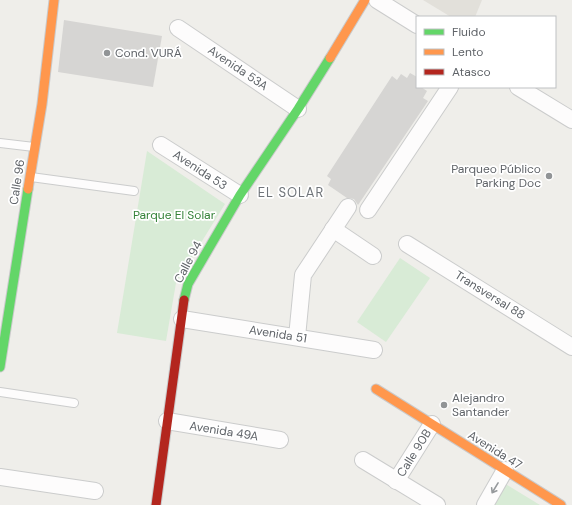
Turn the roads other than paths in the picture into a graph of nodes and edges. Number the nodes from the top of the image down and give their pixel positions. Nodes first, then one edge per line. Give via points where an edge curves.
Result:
1 (54, 0) edge
2 (365, 0) edge
3 (377, 0) edge
4 (416, 24) edge
5 (178, 28) dead end
6 (449, 88) edge
7 (520, 88) edge
8 (298, 109) junction
9 (572, 120) edge
10 (0, 143) edge
11 (160, 145) dead end
12 (35, 147) junction
13 (30, 177) junction
14 (134, 191) dead end
15 (240, 195) junction
16 (348, 207) dead end
17 (368, 210) dead end
18 (333, 229) junction
19 (407, 244) dead end
20 (373, 256) dead end
21 (182, 319) junction
22 (296, 337) junction
23 (572, 347) edge
24 (374, 350) dead end
25 (0, 367) edge
26 (376, 389) dead end
27 (0, 392) edge
28 (74, 403) dead end
29 (167, 421) junction
30 (432, 424) junction
31 (280, 440) dead end
32 (363, 460) dead end
33 (505, 470) junction
34 (0, 477) edge
35 (396, 481) junction
36 (95, 490) dead end
37 (156, 505) edge
38 (437, 505) edge
39 (485, 505) edge
40 (561, 505) edge

1 - 12 street, Calle 96
2 - 8 street, Calle 94
3 - 4 street
5 - 8 street, Avenida 53A
6 - 17 street
7 - 9 street
8 - 15 street, Calle 94
10 - 12 lane
11 - 15 street, Avenida 53
12 - 13 street, Calle 96
13 - 14 lane
13 - 25 street, Calle 96
15 - 21 street, Calle 94 via 188,284
16 - 18 street
18 - 20 street
18 - 22 street via 303,275
19 - 23 street, Transversal 88
21 - 22 street, Avenida 51
21 - 29 street, Calle 94
22 - 24 street, Avenida 51
26 - 30 street, Avenida 47
27 - 28 lane
29 - 31 street, Avenida 49A
29 - 37 street, Calle 94
30 - 33 street, Avenida 47
30 - 35 street, Calle 90B
32 - 35 street
33 -> 39 street
33 - 40 street, Avenida 47
34 - 36 street
35 - 38 street

